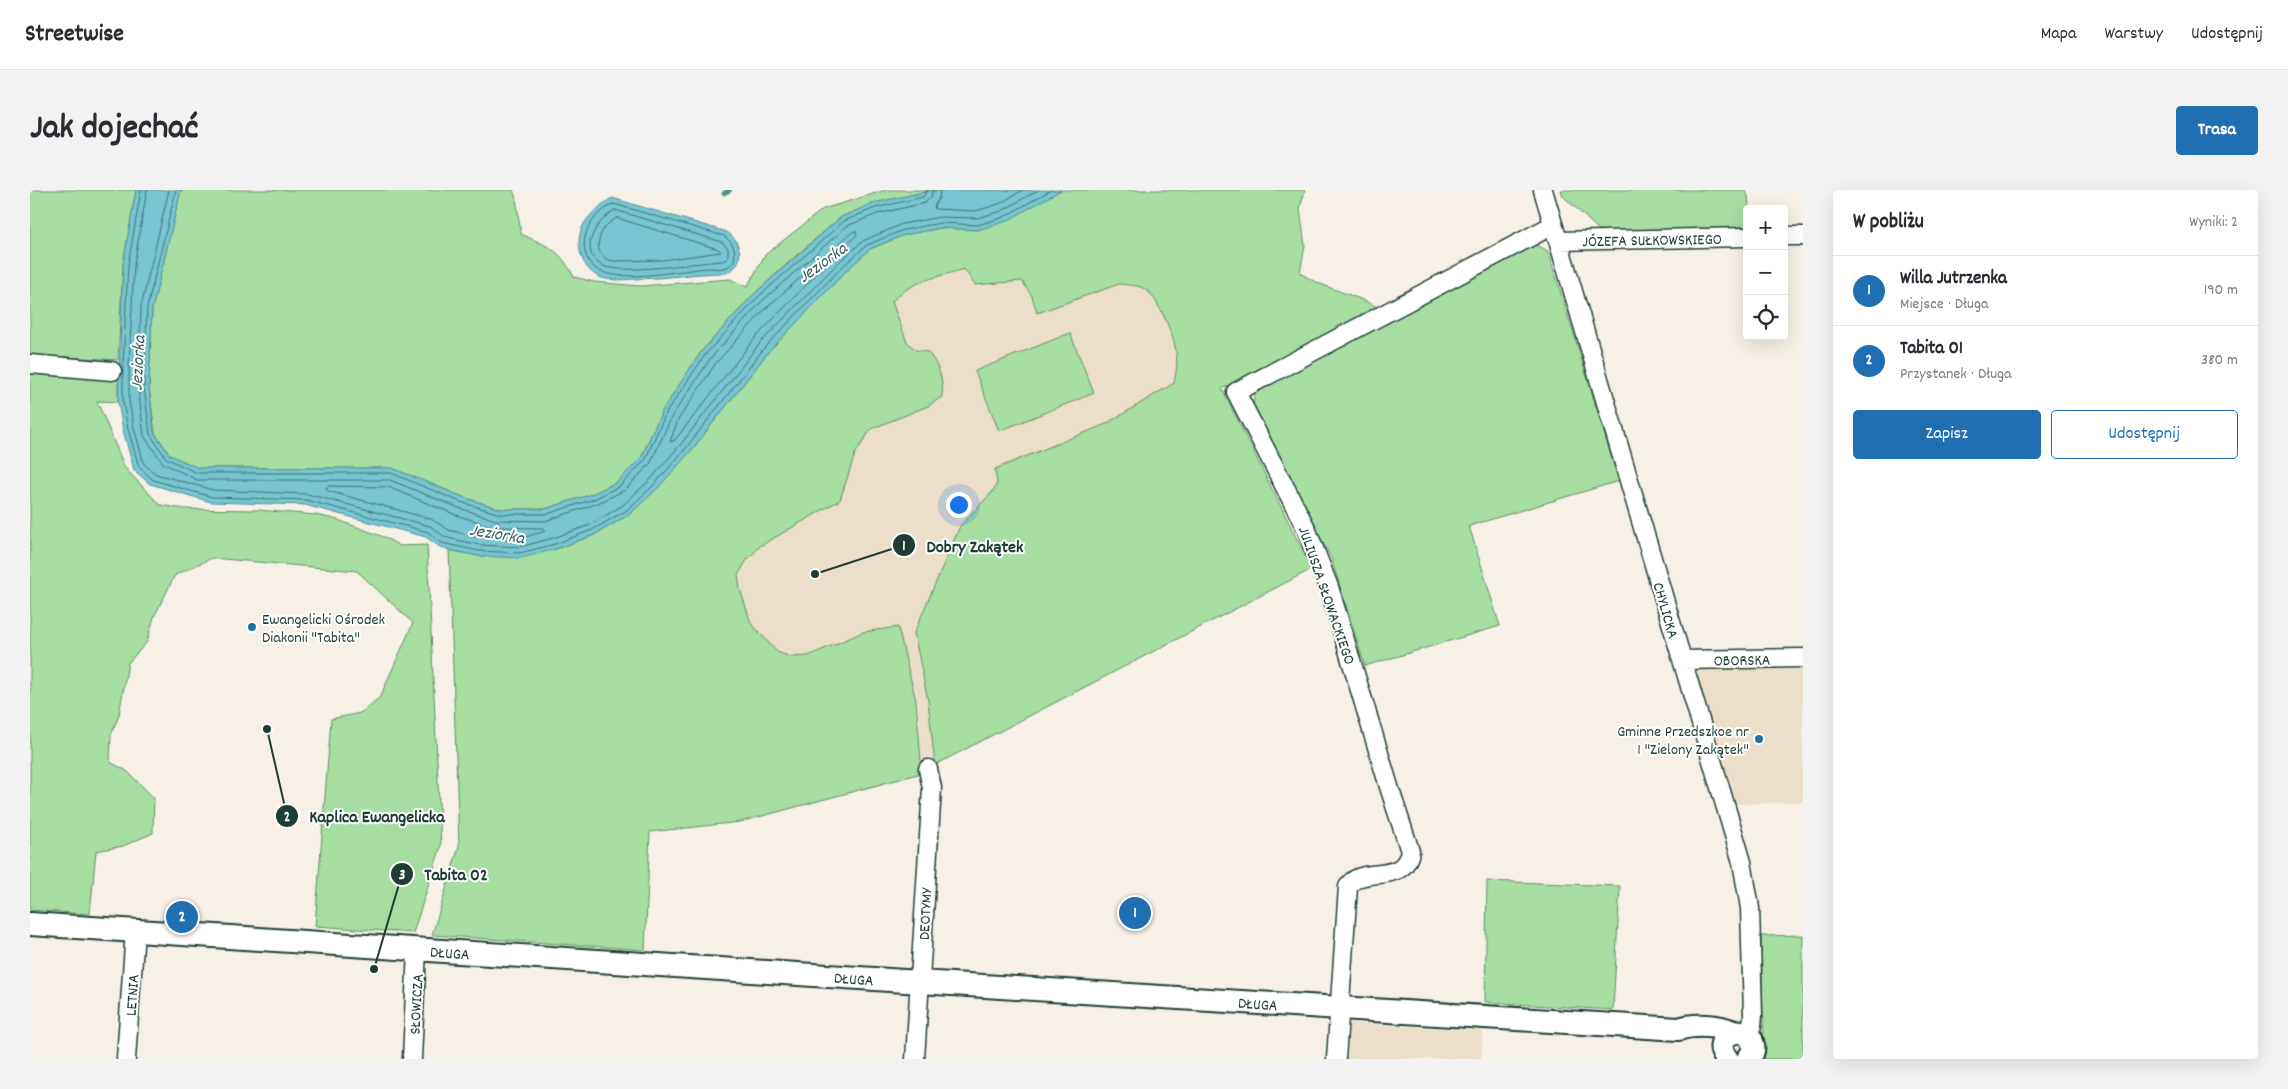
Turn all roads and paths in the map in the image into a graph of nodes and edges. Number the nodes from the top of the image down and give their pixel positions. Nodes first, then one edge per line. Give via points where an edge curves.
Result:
1 (1543, 190) edge
2 (1555, 233) junction
3 (1788, 236) edge
4 (1803, 236) edge
5 (1743, 237) edge
6 (30, 364) edge
7 (112, 371) dead end
8 (1803, 658) edge
9 (1682, 660) junction
10 (928, 769) dead end
11 (30, 924) edge
12 (135, 931) junction
13 (417, 949) junction
14 (920, 982) junction
15 (1340, 1008) junction
16 (1732, 1044) edge
17 (1749, 1058) edge
18 (126, 1059) edge
19 (412, 1059) edge
20 (916, 1059) edge
21 (1336, 1059) edge

1 - 2 street, CHYLICKA
2 - 5 street, JÓZEFA SUŁKOWSKIEGO
2 - 9 street, CHYLICKA
2 - 15 street, JULIUSZA SŁOWACKIEGO via 1236,392 1306,528 1326,579 1410,851 1408,861 1402,867 1350,882
3 - 4 street
6 - 7 street
8 - 9 street, OBORSKA
9 - 16 street, CHYLICKA via 1746,882 1750,908 1752,1026
10 - 14 street, DEOTYMY via 932,788
11 - 12 street, DŁUGA
12 - 13 street, DŁUGA
12 - 18 street, LETNIA
13 - 14 street, DŁUGA
13 - 19 street, SŁOWICZA
14 - 15 street, DŁUGA
14 - 20 street, DEOTYMY
15 - 16 street, DŁUGA via 1678,1029 1686,1034
15 - 21 street, JULIUSZA SŁOWACKIEGO
16 - 17 street via 1753,1043

